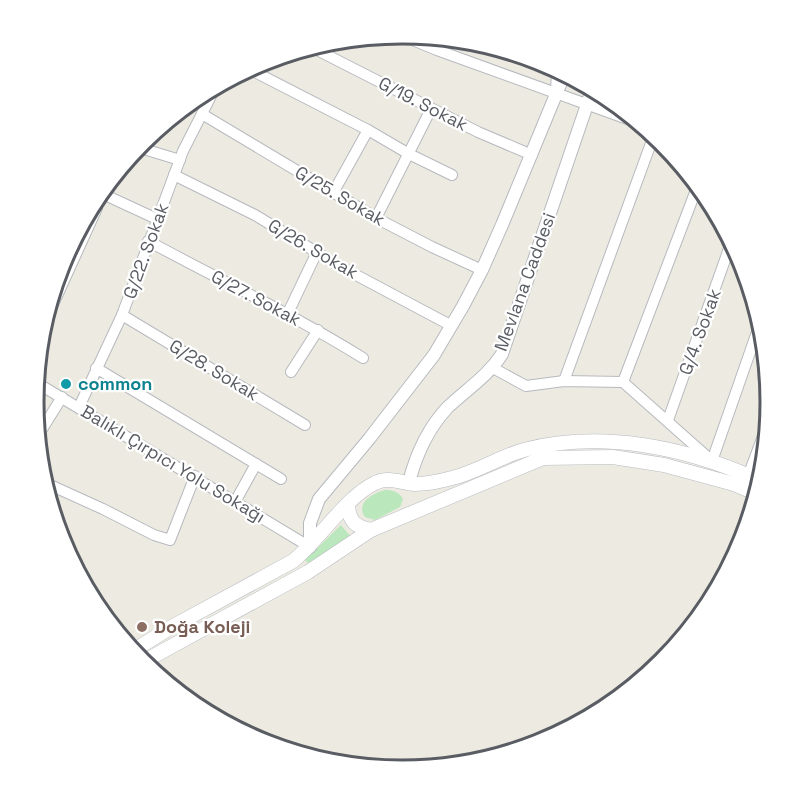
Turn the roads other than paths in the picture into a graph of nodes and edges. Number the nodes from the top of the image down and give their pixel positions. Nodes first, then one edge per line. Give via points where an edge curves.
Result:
1 (421, 44) edge
2 (322, 53) edge
3 (258, 74) edge
4 (557, 78) edge
5 (562, 80) edge
6 (556, 93) junction
7 (589, 98) edge
8 (209, 101) edge
9 (431, 109) junction
10 (202, 114) junction
11 (368, 130) junction
12 (651, 145) edge
13 (150, 148) edge
14 (409, 154) junction
15 (531, 155) junction
16 (180, 160) junction
17 (174, 175) junction
18 (453, 175) dead end
19 (333, 193) junction
20 (694, 195) edge
21 (109, 197) edge
22 (376, 218) junction
23 (157, 219) junction
24 (84, 236) edge
25 (148, 241) junction
26 (317, 252) junction
27 (728, 252) edge
28 (71, 265) edge
29 (482, 270) junction
30 (122, 315) junction
31 (286, 315) junction
32 (452, 326) junction
33 (318, 330) junction
34 (755, 338) edge
35 (363, 358) dead end
36 (96, 368) junction
37 (493, 368) junction
38 (291, 372) dead end
39 (564, 381) junction
40 (623, 382) junction
41 (44, 387) edge
42 (62, 397) junction
43 (79, 407) junction
44 (668, 420) junction
45 (305, 425) dead end
46 (44, 426) edge
47 (712, 461) junction
48 (256, 464) junction
49 (195, 476) junction
50 (752, 478) edge
51 (281, 479) dead end
52 (413, 483) junction
53 (54, 487) edge
54 (749, 490) edge
55 (235, 502) junction
56 (348, 505) junction
57 (410, 512) junction
58 (371, 530) junction
59 (310, 547) junction
60 (140, 646) edge
61 (151, 657) edge

1 - 6 street
2 - 9 street, G/19. Sokak
3 - 11 street
4 - 6 street
5 - 6 street
6 - 7 street
6 - 15 street
7 - 37 street, Mevlana Caddesi via 512,326
8 - 10 street, G/22. Sokak
9 - 14 street
9 - 15 street, G/19. Sokak
10 - 16 street, G/22. Sokak
10 - 19 street, G/25. Sokak
11 - 14 street
11 - 19 street
12 - 39 street
13 - 16 street
14 - 18 street
14 - 22 street
15 - 29 street
16 - 17 street, G/22. Sokak
17 - 23 street, G/22. Sokak
17 - 26 street, G/26. Sokak via 255,215
19 - 22 street, G/25. Sokak
20 - 40 street
21 - 23 street
22 - 29 street, G/25. Sokak
23 - 25 street, G/22. Sokak
24 - 28 street
25 - 30 street, G/22. Sokak
25 - 31 street, G/27. Sokak
26 - 31 street
26 - 32 street, G/26. Sokak
27 - 44 street, G/4. Sokak
29 - 32 street
30 - 36 street, G/22. Sokak
30 - 45 street, G/28. Sokak
31 - 33 street, G/27. Sokak
32 - 59 street via 434,355 319,499 310,523
33 - 35 street, G/27. Sokak
33 - 38 street
34 - 47 street
36 - 43 street, G/22. Sokak
36 - 48 street
37 - 39 street via 526,386
37 - 52 street, Mevlana Caddesi via 447,409 425,439 414,465
39 - 40 street
40 - 44 street
41 - 42 street, Balıklı Çırpıcı Yolu Sokağı
42 - 43 street, Balıklı Çırpıcı Yolu Sokağı
42 - 46 street
43 - 49 street, Balıklı Çırpıcı Yolu Sokağı
44 - 47 street
47 - 50 main road
47 - 52 main road via 629,443 579,441 525,449 451,478
48 - 51 street
48 - 55 street
49 - 53 street via 170,540
49 - 55 street, Balıklı Çırpıcı Yolu Sokağı
52 - 56 main road via 378,481
52 - 57 main road via 417,496
54 - 57 main road via 664,465 613,457 543,458
55 - 59 street, Balıklı Çırpıcı Yolu Sokağı
56 - 58 main road via 354,524
56 - 59 main road
57 - 58 main road
58 - 61 main road via 308,572
59 - 60 main road via 275,572

